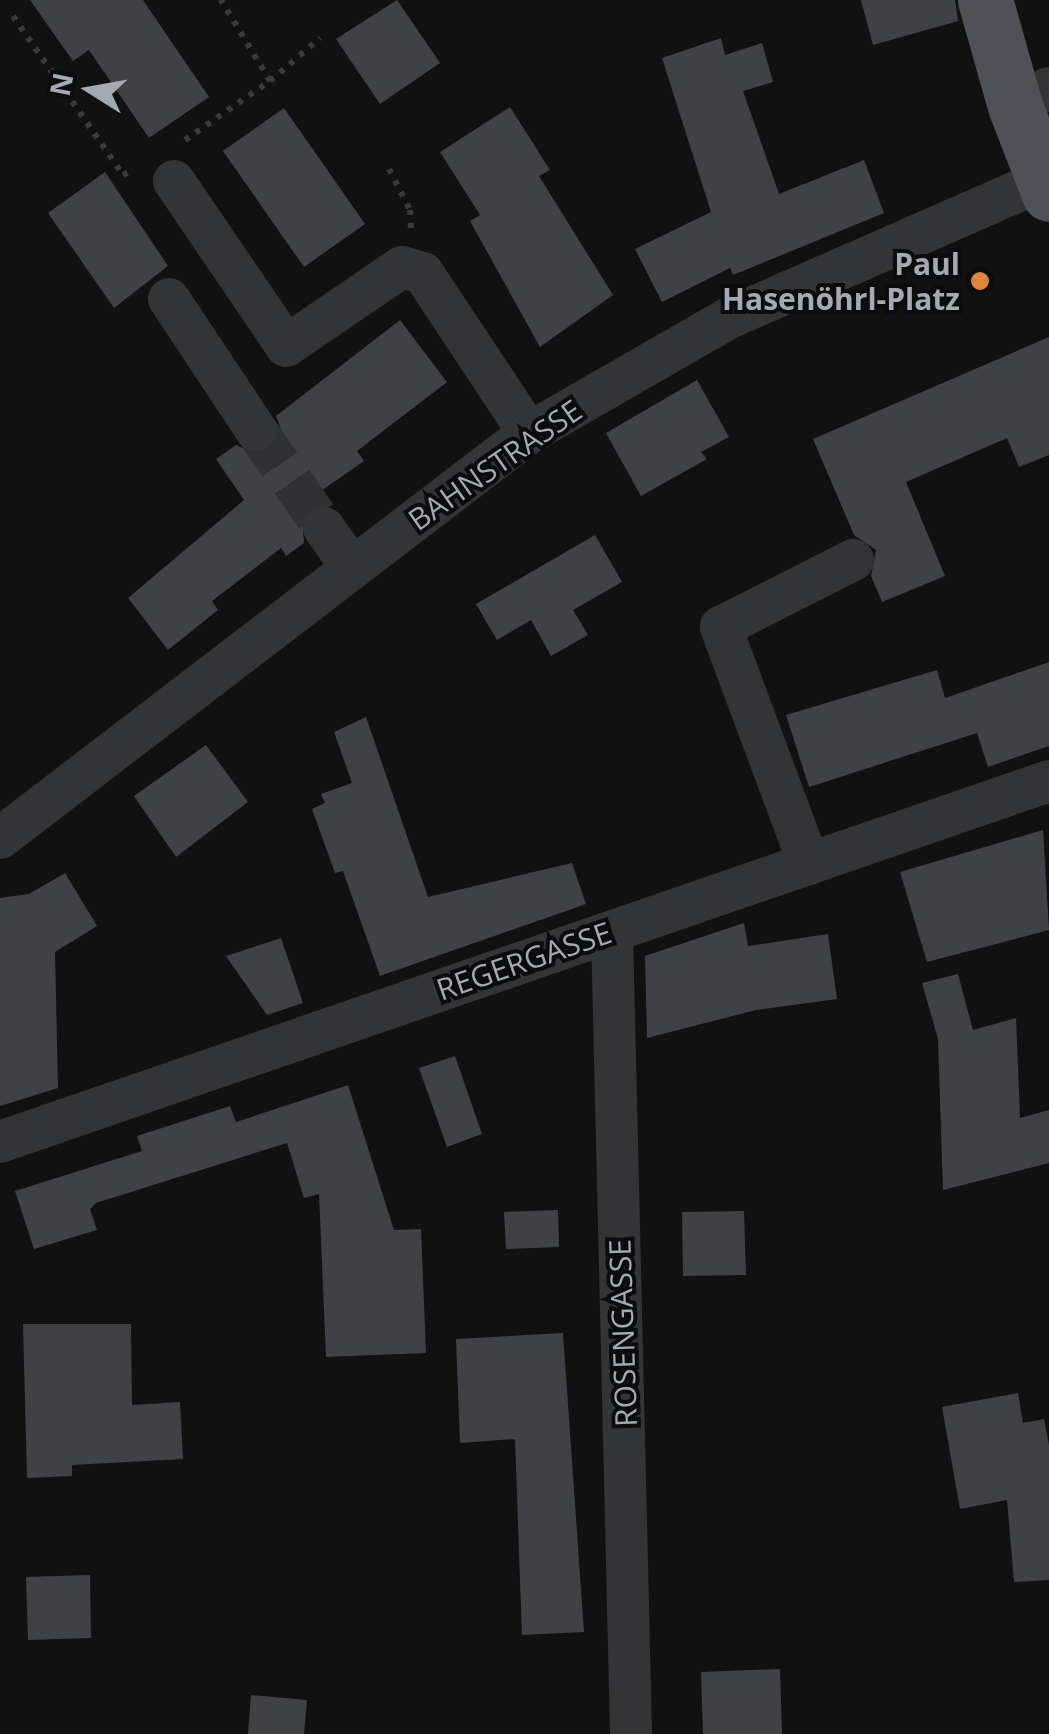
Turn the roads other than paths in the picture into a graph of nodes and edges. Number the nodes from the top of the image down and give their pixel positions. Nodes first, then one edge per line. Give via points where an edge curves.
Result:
1 (985, 0) edge
2 (1032, 97) edge
3 (165, 171) road end
4 (1046, 187) edge
5 (169, 299) dead end
6 (256, 430) tunnel mouth
7 (529, 433) junction
8 (324, 528) tunnel mouth
9 (853, 560) dead end
10 (352, 568) junction
11 (1049, 782) edge
12 (0, 838) edge
13 (808, 864) junction
14 (612, 932) junction
15 (0, 1142) edge
16 (631, 1734) edge

1 - 2 main road
2 - 4 main road
3 - 7 street via 286,346 402,267 424,272
4 - 7 street, BAHNSTRASSE via 729,318
5 - 6 street
7 - 10 street, BAHNSTRASSE
8 - 10 street
9 - 13 street via 720,626
10 - 12 street, BAHNSTRASSE
11 - 13 street, REGERGASSE
13 - 14 street, REGERGASSE
14 - 15 street, REGERGASSE
14 - 16 street, ROSENGASSE

